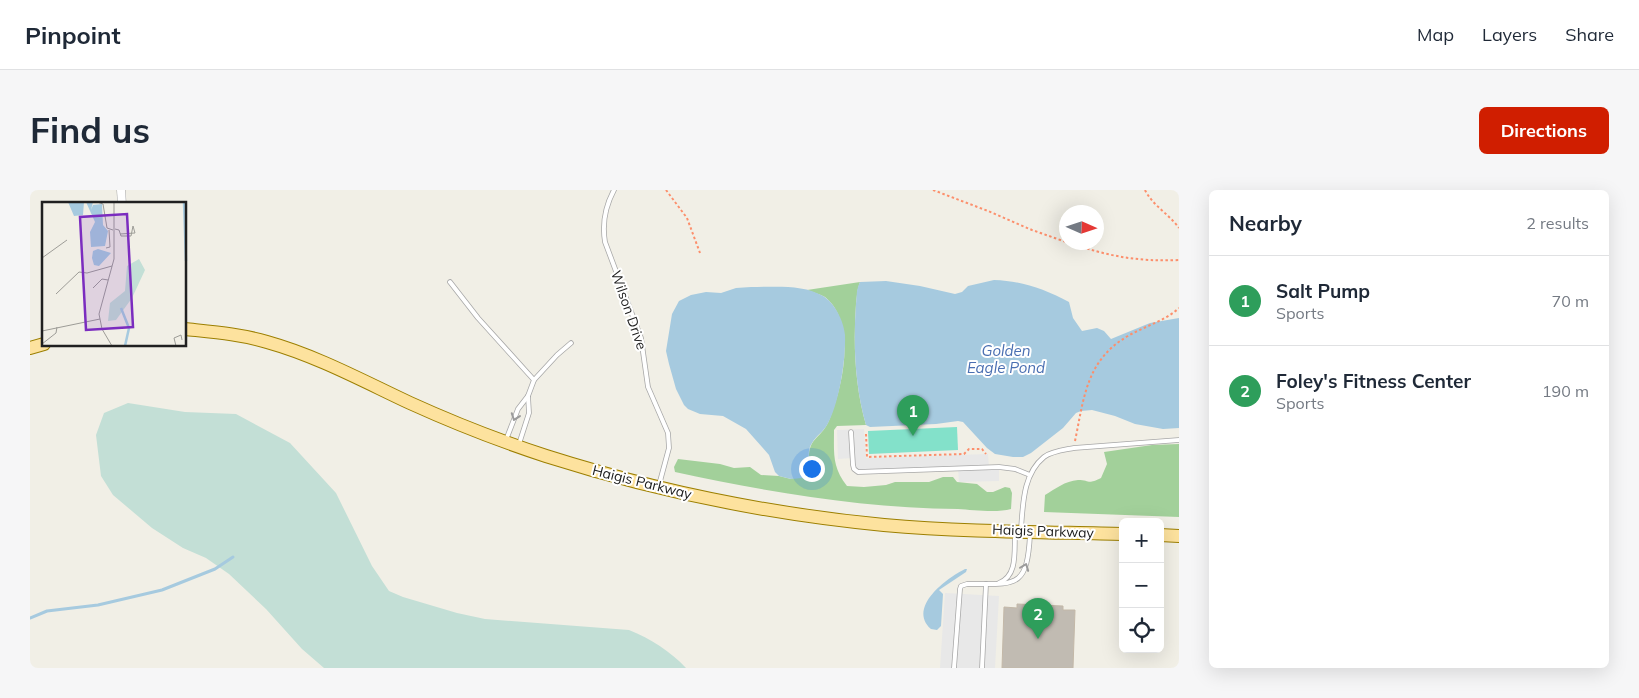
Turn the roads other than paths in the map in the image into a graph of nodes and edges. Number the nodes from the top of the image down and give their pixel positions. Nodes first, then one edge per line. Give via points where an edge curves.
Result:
1 (614, 190) edge
2 (450, 282) dead end
3 (186, 329) edge
4 (571, 343) dead end
5 (534, 380) junction
6 (528, 396) junction
7 (851, 432) dead end
8 (1179, 440) edge
9 (506, 442) junction
10 (519, 446) junction
11 (1030, 475) junction
12 (658, 488) junction
13 (1022, 531) junction
14 (1119, 534) edge
15 (1164, 535) edge
16 (1179, 536) edge
17 (986, 584) junction
18 (997, 584) junction
19 (954, 668) edge
20 (982, 668) edge

1 - 12 lane, Wilson Drive via 606,210 605,242 642,338 648,387 668,433 668,453
2 - 5 lane
3 - 9 main road, Haigis Parkway via 242,336 296,352
4 - 5 lane
5 - 6 lane
6 -> 9 lane via 518,409
6 - 10 lane via 529,413
7 - 11 lane via 852,465 858,472 999,467
8 - 11 lane via 1060,450 1044,457
9 - 10 main road, Haigis Parkway
10 - 12 main road, Haigis Parkway
11 - 13 lane via 1025,488
12 - 13 main road, Haigis Parkway via 732,504 830,519
13 - 14 main road, Haigis Parkway
13 - 18 lane via 1008,578
18 -> 13 lane via 1013,582 1024,572 1028,560
15 - 16 main road
17 - 18 lane
17 - 19 lane via 961,586
17 - 20 lane

